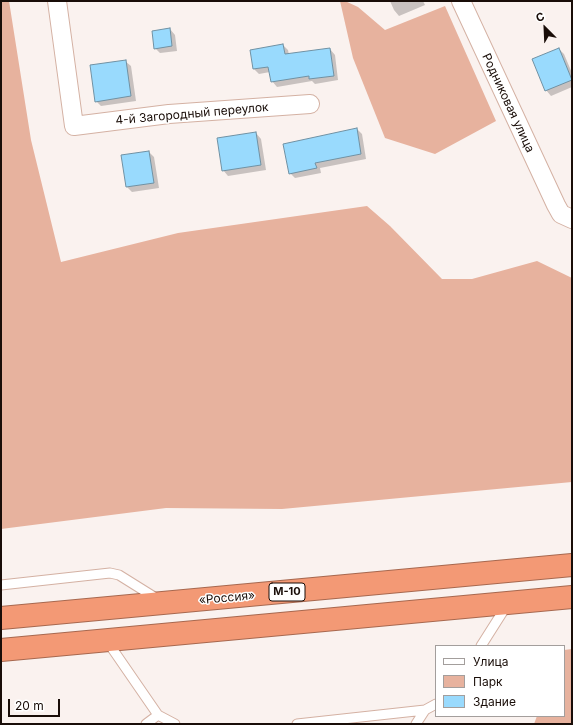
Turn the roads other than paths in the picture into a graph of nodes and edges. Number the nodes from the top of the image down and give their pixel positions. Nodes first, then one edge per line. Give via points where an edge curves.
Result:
1 (57, 1) edge
2 (461, 1) edge
3 (310, 104) dead end
4 (572, 219) edge
5 (572, 565) edge
6 (1, 585) edge
7 (572, 597) edge
8 (508, 603) junction
9 (166, 604) junction
10 (1, 618) edge
11 (106, 640) junction
12 (482, 645) edge
13 (1, 650) edge
14 (435, 705) edge
15 (425, 710) junction
16 (158, 715) junction
17 (146, 724) edge
18 (175, 724) edge
19 (297, 724) edge
20 (416, 724) edge

1 - 3 street, 4-й Загородный переулок via 74,126 169,114
2 - 4 street, Родниковая улица via 556,205 561,214
5 - 9 highway, «Россия» / М-10
6 - 9 lane via 110,573 119,575
7 - 8 highway
8 - 11 highway
8 - 12 lane
9 - 10 highway, «Россия» / М-10
11 - 13 highway
11 - 16 lane
14 - 15 lane
15 - 19 lane
15 - 20 lane
16 - 17 lane
16 - 18 lane

